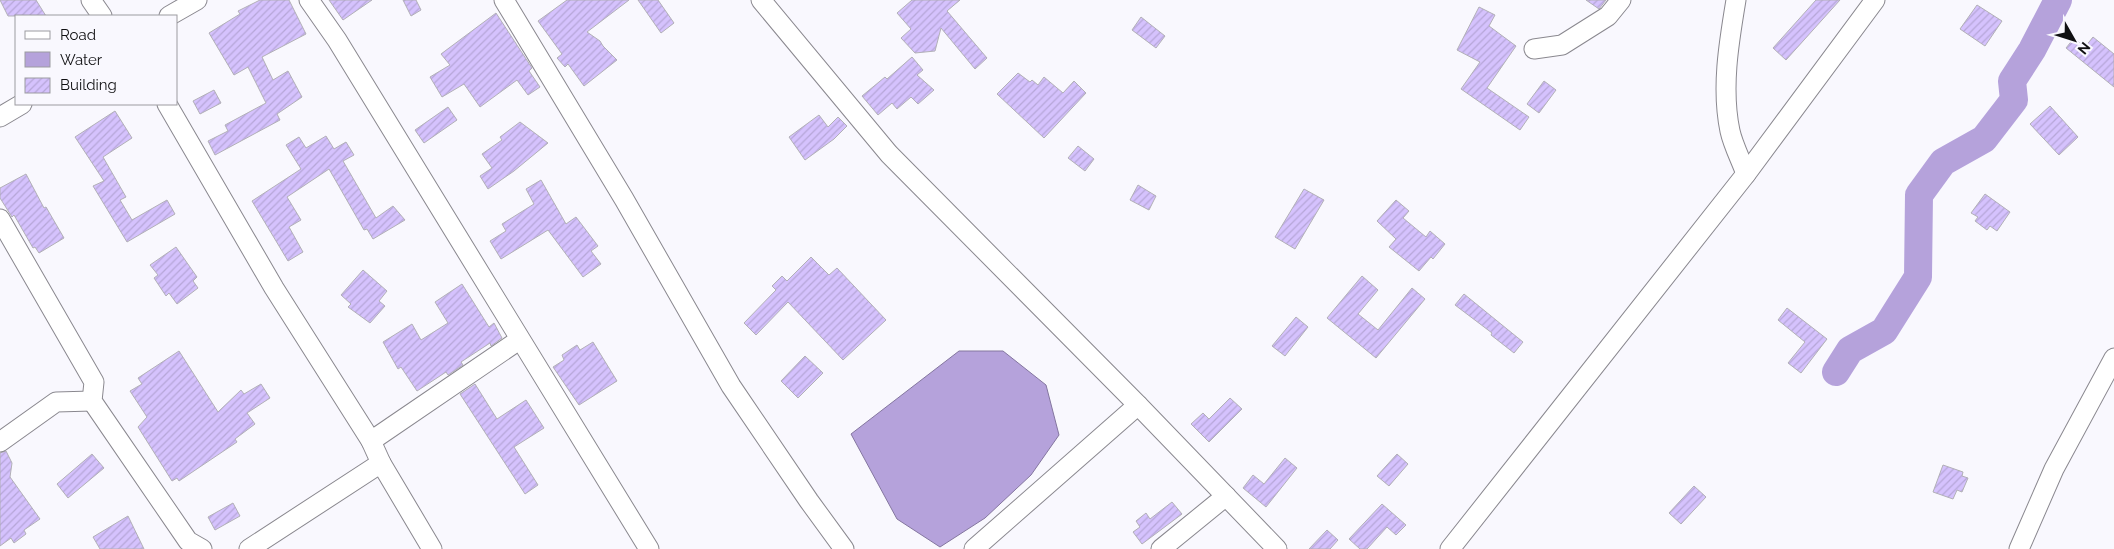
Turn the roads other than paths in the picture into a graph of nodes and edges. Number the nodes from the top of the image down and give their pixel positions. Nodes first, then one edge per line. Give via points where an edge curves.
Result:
1 (91, 0) edge
2 (196, 0) edge
3 (309, 0) edge
4 (504, 0) edge
5 (761, 0) edge
6 (1621, 0) edge
7 (1736, 0) edge
8 (1876, 0) edge
9 (101, 15) edge
10 (172, 15) edge
11 (1534, 48) dead end
12 (20, 105) edge
13 (168, 105) edge
14 (0, 117) edge
15 (1746, 174) junction
16 (0, 219) edge
17 (519, 340) junction
18 (2114, 358) edge
19 (92, 401) junction
20 (1138, 405) junction
21 (371, 441) junction
22 (0, 442) edge
23 (381, 462) junction
24 (1226, 496) junction
25 (202, 549) edge
26 (249, 549) edge
27 (432, 549) edge
28 (649, 549) edge
29 (844, 549) edge
30 (974, 549) edge
31 (1161, 549) edge
32 (1277, 549) edge
33 (1450, 549) edge
34 (2019, 549) edge

1 - 9 street
2 - 10 street
3 - 17 street via 337,40
4 - 29 street via 732,386
5 - 20 street via 889,154
6 - 11 street via 1608,16 1562,45
7 - 15 street via 1727,112
8 - 15 street
12 - 14 street
13 - 21 street via 274,288
15 - 33 street
16 - 19 street via 94,382
17 - 21 street
17 - 28 street
18 - 34 street via 2054,469
19 - 22 street via 56,402
19 - 25 street via 188,541
20 - 24 street
20 - 30 street
21 - 23 street
23 - 26 street
23 - 27 street
24 - 31 street
24 - 32 street

